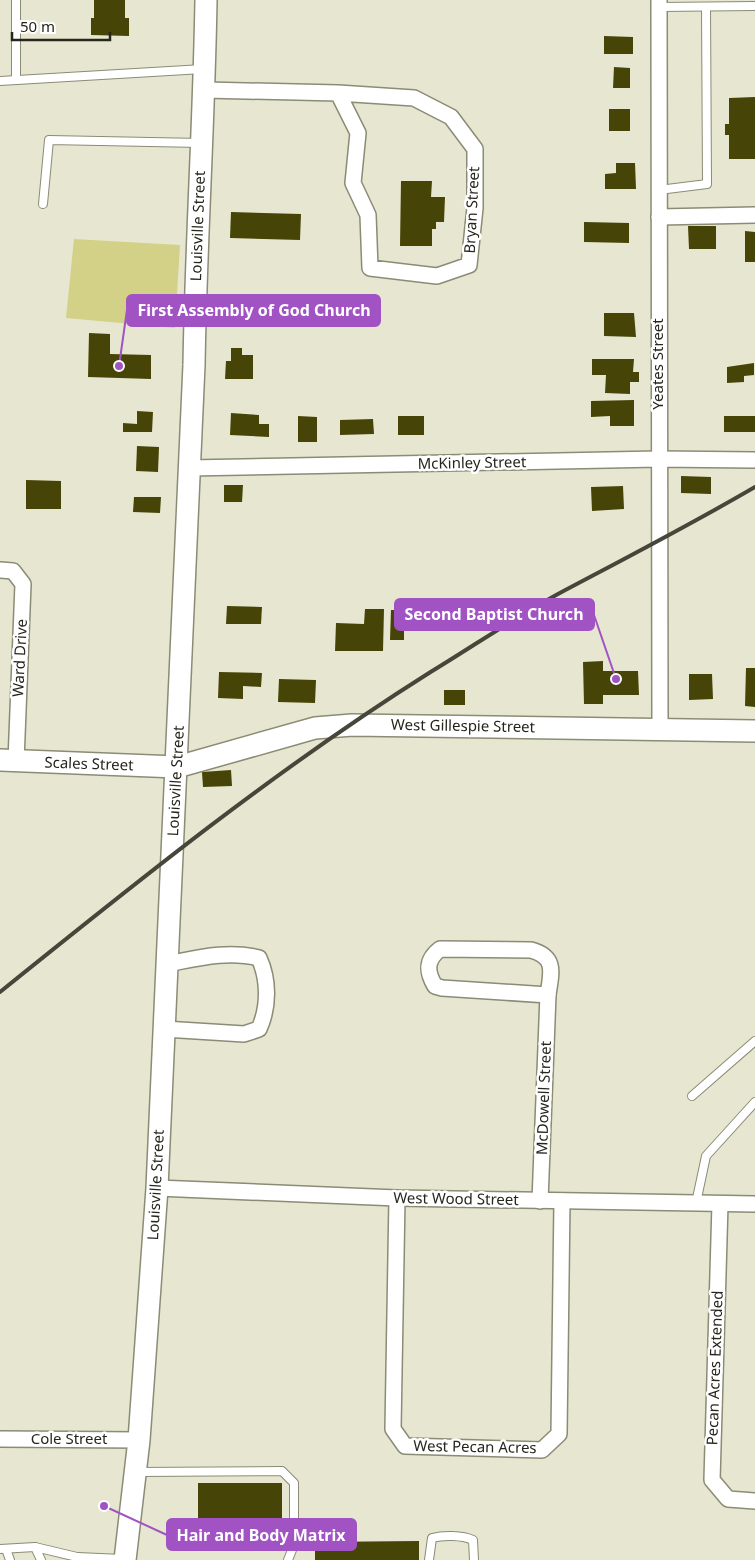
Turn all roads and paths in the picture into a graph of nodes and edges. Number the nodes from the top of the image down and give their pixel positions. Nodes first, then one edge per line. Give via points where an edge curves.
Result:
1 (16, 0) edge
2 (206, 0) edge
3 (658, 3) edge
4 (755, 6) edge
5 (706, 7) junction
6 (16, 78) junction
7 (205, 79) junction
8 (0, 81) edge
9 (338, 93) junction
10 (202, 143) junction
11 (659, 190) junction
12 (42, 204) dead end
13 (755, 215) edge
14 (659, 217) junction
15 (658, 459) junction
16 (755, 460) edge
17 (189, 468) junction
18 (0, 570) edge
19 (660, 729) junction
20 (755, 731) edge
21 (8, 761) edge
22 (177, 767) junction
23 (167, 964) junction
24 (548, 995) junction
25 (164, 1029) junction
26 (755, 1041) edge
27 (692, 1096) dead end
28 (755, 1102) edge
29 (157, 1188) junction
30 (397, 1198) junction
31 (540, 1201) junction
32 (562, 1201) junction
33 (696, 1203) junction
34 (720, 1204) junction
35 (755, 1204) edge
36 (0, 1439) edge
37 (139, 1440) junction
38 (134, 1472) junction
39 (755, 1501) edge
40 (35, 1547) junction
41 (3, 1549) edge
42 (76, 1558) edge
43 (125, 1559) edge
44 (10, 1560) edge
45 (40, 1560) edge
46 (288, 1560) edge
47 (429, 1560) edge
48 (474, 1560) edge

1 - 6 lane
2 - 7 street, Louisville Street
3 - 5 lane
3 - 11 street, Yeates Street
4 - 5 lane
5 - 11 lane via 707,184
6 - 7 lane
6 - 8 lane
7 - 9 street, Bryan Street
7 - 10 street, Louisville Street
9 - 9 street, Bryan Street via 414,98 451,117 475,149 469,265 437,276 370,268 368,215 353,183 358,133
10 - 12 lane via 49,140
10 - 17 street, Louisville Street
11 - 14 street, Yeates Street
13 - 14 street
14 - 15 street, Yeates Street
15 - 16 street, McKinley Street
15 - 17 street, McKinley Street
15 - 19 street, Yeates Street
17 - 22 street, Louisville Street
18 - 21 street, Ward Drive via 13,571 23,584
19 - 20 street, West Gillespie Street
19 - 22 street, West Gillespie Street via 352,725 316,728
21 - 22 street, Scales Street
22 - 23 street, Louisville Street
23 - 25 street, Louisville Street
23 - 25 street via 218,954 259,958 266,974 265,1016 259,1030 244,1034
24 - 24 street, McDowell Street via 550,961 542,953 531,950 440,949 431,956 428,965 435,986 442,988
24 - 31 street, McDowell Street
25 - 29 street, Louisville Street
26 - 27 lane
28 - 33 lane via 706,1156
29 - 30 street, West Wood Street
29 - 37 street, Louisville Street
30 - 31 street, West Wood Street
30 - 32 street, West Pecan Acres via 393,1429 405,1446 542,1450 559,1434
31 - 32 street, West Wood Street
32 - 33 street, West Wood Street
33 - 34 street, West Wood Street
34 - 35 street, West Wood Street
34 - 39 street, Pecan Acres Extended via 712,1480 728,1499
36 - 37 street, Cole Street
37 - 38 street, Louisville Street
38 - 43 street, Louisville Street
38 - 46 lane via 282,1471 294,1483 294,1545
40 - 41 lane
40 - 42 lane
40 - 45 lane
41 - 44 lane
42 - 43 lane
47 - 48 lane via 429,1543 438,1536 473,1540

